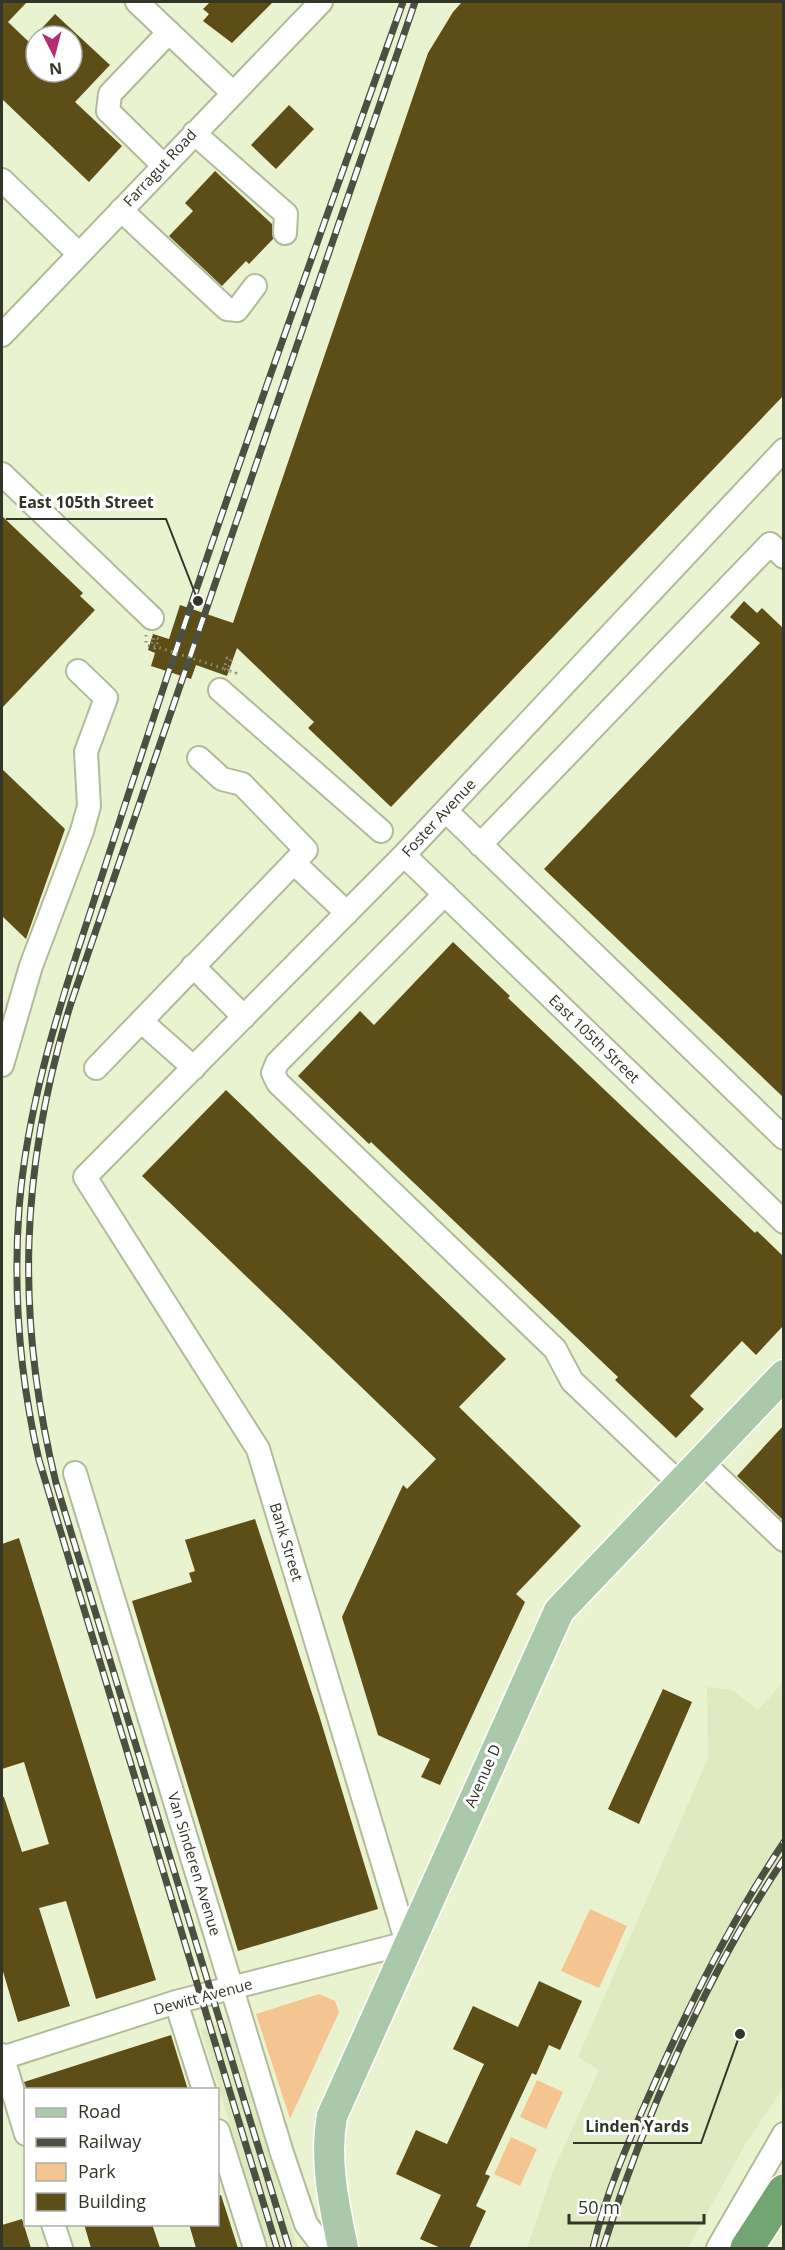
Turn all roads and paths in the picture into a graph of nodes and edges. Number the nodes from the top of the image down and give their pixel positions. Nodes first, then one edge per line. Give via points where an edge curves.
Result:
1 (137, 2) edge
2 (321, 2) edge
3 (169, 32) junction
4 (232, 92) junction
5 (194, 133) junction
6 (163, 165) junction
7 (2, 180) edge
8 (121, 210) junction
9 (285, 233) dead end
10 (79, 254) junction
11 (255, 286) dead end
12 (2, 335) edge
13 (783, 450) edge
14 (2, 474) edge
15 (783, 557) edge
16 (152, 618) dead end
17 (149, 646) dead end
18 (78, 671) dead end
19 (225, 680) joint
20 (199, 758) dead end
21 (446, 811) junction
22 (381, 831) dead end
23 (480, 845) junction
24 (404, 855) junction
25 (294, 863) junction
26 (445, 894) junction
27 (346, 913) junction
28 (193, 966) junction
29 (244, 1017) junction
30 (141, 1021) junction
31 (2, 1065) edge
32 (96, 1068) dead end
33 (194, 1068) junction
34 (783, 1138) edge
35 (85, 1177) joint
36 (783, 1222) edge
37 (783, 1376) edge
38 (702, 1462) junction
39 (75, 1473) dead end
40 (680, 1484) junction
41 (783, 1540) edge
42 (407, 1943) junction
43 (233, 1989) junction
44 (176, 2002) junction
45 (2, 2057) edge
46 (203, 2088) edge
47 (24, 2127) edge
48 (219, 2134) edge
49 (783, 2134) edge
50 (783, 2191) edge
51 (55, 2226) edge
52 (61, 2248) edge
53 (255, 2248) edge
54 (324, 2248) edge
55 (343, 2248) edge
56 (718, 2248) edge
57 (747, 2248) edge

1 - 3 street
2 - 4 street, Farragut Road
3 - 4 street
3 - 6 street via 110,94 108,111
4 - 5 street, Farragut Road
5 - 6 street, Farragut Road
5 - 9 street via 286,214
6 - 8 street, Farragut Road
7 - 10 street
8 - 10 street, Farragut Road
8 - 11 street via 228,309 237,310
10 - 12 street, Farragut Road
13 - 21 street, Foster Avenue
14 - 16 street
15 - 23 street via 770,544
17 - 19 path, bridge via 155,648 157,643 159,639 154,638 152,645 228,670 231,660 227,658 225,665 224,669
18 - 31 street via 106,698 86,752 89,806 31,966
19 - 22 street
20 - 25 street via 222,779 243,784 306,850
21 - 23 street
21 - 24 street, Foster Avenue
23 - 34 street
24 - 26 street, East 105th Street
24 - 27 street, Foster Avenue
25 - 27 street
25 - 28 street
26 - 36 street, East 105th Street
26 - 40 street via 277,1063 273,1073 278,1083 555,1349 572,1381
27 - 29 street, Foster Avenue
28 - 29 street
28 - 30 street
29 - 33 street, Foster Avenue
30 - 32 street
30 - 33 street
33 - 35 street, Foster Avenue
35 - 42 street, Bank Street via 258,1449
37 - 38 main road, Avenue D
38 - 40 main road, Avenue D
38 - 41 street
39 - 43 street, Van Sinderen Avenue
40 - 42 main road, Avenue D via 559,1611
42 - 43 street, Dewitt Avenue
42 - 55 main road, Avenue D via 332,2116 328,2151
43 - 44 street, Dewitt Avenue
43 - 54 street, Van Sinderen Avenue via 303,2214 311,2233
44 - 45 street, Dewitt Avenue
44 - 46 street
45 - 47 street
48 - 53 street
49 - 56 street
50 - 57 highway
51 - 52 street

